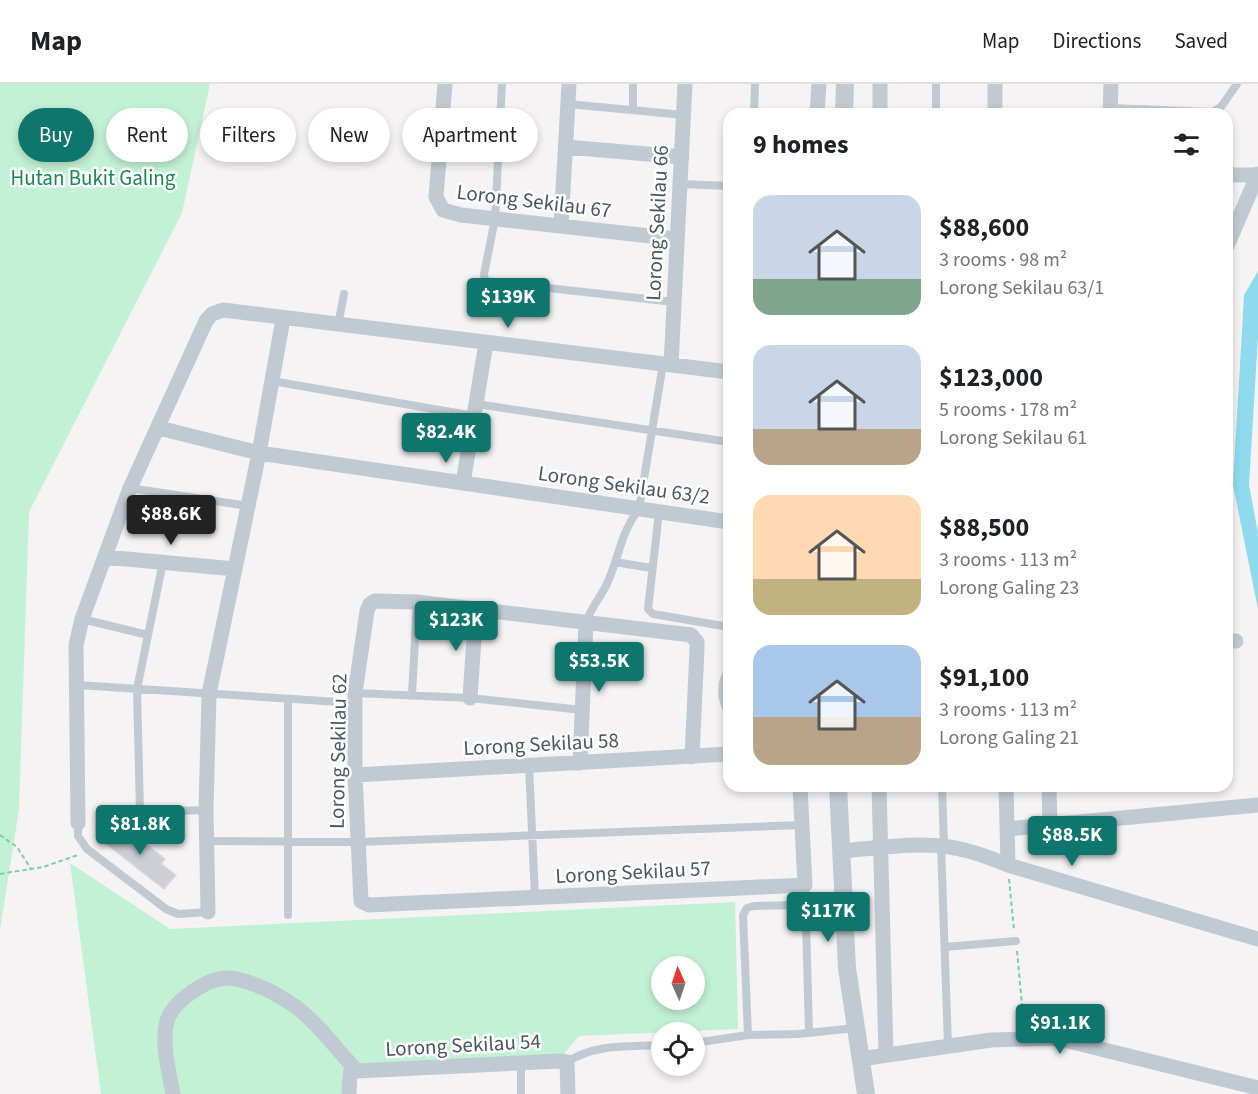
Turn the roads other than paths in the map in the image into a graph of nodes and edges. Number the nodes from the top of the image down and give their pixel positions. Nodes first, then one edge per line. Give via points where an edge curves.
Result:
1 (445, 84) edge
2 (502, 84) edge
3 (569, 84) edge
4 (633, 84) edge
5 (686, 84) edge
6 (755, 84) edge
7 (819, 84) edge
8 (845, 84) edge
9 (880, 84) edge
10 (936, 84) edge
11 (995, 84) edge
12 (1111, 84) edge
13 (1237, 84) edge
14 (568, 104) junction
15 (754, 108) edge
16 (818, 108) edge
17 (844, 108) edge
18 (880, 108) edge
19 (936, 108) edge
20 (995, 108) edge
21 (1110, 108) edge
22 (1219, 108) edge
23 (633, 110) junction
24 (684, 115) junction
25 (567, 147) junction
26 (682, 157) junction
27 (1258, 174) edge
28 (1233, 175) edge
29 (680, 184) junction
30 (723, 186) edge
31 (495, 219) junction
32 (561, 226) junction
33 (1233, 228) edge
34 (677, 239) junction
35 (344, 294) dead end
36 (674, 303) junction
37 (283, 319) junction
38 (338, 325) junction
39 (486, 343) junction
40 (667, 365) junction
41 (723, 371) edge
42 (272, 381) junction
43 (475, 410) junction
44 (159, 428) junction
45 (652, 430) junction
46 (723, 441) edge
47 (259, 453) junction
48 (463, 483) junction
49 (130, 488) junction
50 (248, 506) junction
51 (639, 509) junction
52 (659, 512) junction
53 (723, 521) edge
54 (105, 557) junction
55 (163, 562) junction
56 (615, 562) junction
57 (235, 568) junction
58 (651, 568) junction
59 (417, 602) junction
60 (476, 609) junction
61 (82, 619) junction
62 (586, 622) junction
63 (723, 626) edge
64 (148, 635) junction
65 (723, 678) edge
66 (76, 685) junction
67 (137, 689) junction
68 (209, 694) junction
69 (412, 694) junction
70 (355, 698) junction
71 (470, 698) junction
72 (723, 698) edge
73 (288, 699) junction
74 (582, 710) junction
75 (723, 754) edge
76 (692, 756) junction
77 (580, 763) junction
78 (529, 765) junction
79 (355, 775) junction
80 (800, 792) edge
81 (838, 792) edge
82 (879, 792) edge
83 (942, 792) edge
84 (1006, 792) edge
85 (1049, 792) edge
86 (1258, 805) edge
87 (206, 810) junction
88 (78, 823) joint
89 (802, 825) junction
90 (1050, 825) junction
91 (1008, 829) junction
92 (532, 837) junction
93 (207, 841) junction
94 (288, 842) junction
95 (358, 842) junction
96 (942, 846) junction
97 (882, 848) junction
98 (841, 851) junction
99 (1008, 865) junction
100 (805, 885) junction
101 (536, 898) junction
102 (364, 904) joint
103 (806, 905) junction
104 (208, 912) joint
105 (288, 915) dead end
106 (1258, 930) edge
107 (1239, 933) junction
108 (1258, 939) edge
109 (1016, 941) dead end
110 (945, 947) junction
111 (856, 1028) junction
112 (809, 1032) junction
113 (748, 1035) junction
114 (705, 1041) edge
115 (948, 1045) junction
116 (651, 1046) edge
117 (886, 1054) junction
118 (860, 1059) junction
119 (567, 1062) junction
120 (520, 1063) junction
121 (357, 1071) junction
122 (1258, 1088) edge
123 (173, 1094) edge
124 (349, 1094) edge
125 (521, 1094) edge
126 (568, 1094) edge
127 (866, 1094) edge

1 - 31 street, Lorong Sekilau 67 via 437,203 449,213
2 - 31 lane
3 - 14 street
4 - 23 lane
5 - 24 street, Lorong Sekilau 66
6 - 15 lane
7 - 16 street
8 - 17 street
9 - 18 street
10 - 19 lane
11 - 20 street
12 - 21 street
13 - 22 lane
14 - 23 lane
14 - 25 street
23 - 24 lane
24 - 26 street, Lorong Sekilau 66
25 - 26 street
25 - 32 street
26 - 29 street, Lorong Sekilau 66
27 - 28 street
27 - 33 street
29 - 30 lane
29 - 34 street, Lorong Sekilau 66
31 - 32 street, Lorong Sekilau 67
31 - 36 lane via 484,274 488,283
32 - 34 street, Lorong Sekilau 67
34 - 36 street, Lorong Sekilau 66
35 - 38 lane
36 - 40 street, Lorong Sekilau 66
37 - 38 street
37 - 42 street
37 - 44 street via 223,310 212,314
38 - 39 street
39 - 40 street
39 - 43 street
40 - 41 street
40 - 45 lane
42 - 43 lane
42 - 47 street
43 - 45 lane
43 - 48 street
44 - 47 street, Lorong Sekilau 63/2
44 - 49 street
45 - 46 lane
45 - 51 lane
47 - 48 street, Lorong Sekilau 63/2
47 - 50 street
48 - 51 street, Lorong Sekilau 63/2
49 - 50 lane
49 - 54 street
50 - 57 street
51 - 52 street, Lorong Sekilau 63/2
51 - 56 lane via 627,524
52 - 53 street, Lorong Sekilau 63/2
52 - 58 lane
54 - 55 street
54 - 61 street
55 - 57 street
55 - 64 lane
56 - 58 lane
56 - 62 lane
57 - 68 street
58 - 63 lane via 646,604 653,614
59 - 60 street
59 - 69 lane
59 - 70 street, Lorong Sekilau 62 via 370,604
60 - 62 street
60 - 71 street
61 - 64 lane
61 - 66 street via 76,645
62 - 74 street
62 - 76 street via 695,638
64 - 67 lane
65 - 72 lane
66 - 67 lane
66 - 88 street
67 - 68 lane
67 - 87 lane via 140,812
68 - 73 lane
68 - 87 street
69 - 70 lane
69 - 71 lane
70 - 73 lane
70 - 79 street, Lorong Sekilau 62
71 - 74 lane
73 - 94 lane
74 - 77 street
75 - 76 street, Lorong Sekilau 58
76 - 77 street, Lorong Sekilau 58
77 - 78 street, Lorong Sekilau 58
78 - 79 street, Lorong Sekilau 58
78 - 92 lane
79 - 95 street, Lorong Sekilau 62
80 - 89 street
81 - 98 street
82 - 97 street
83 - 96 lane
84 - 91 street
85 - 90 street
86 - 90 street
87 - 93 street
88 - 104 lane via 78,836 87,849 173,914
89 - 92 lane
89 - 100 street
90 - 91 street
91 - 99 street
92 - 95 lane
92 - 101 lane
93 - 94 lane
93 - 104 street
94 - 95 lane
94 - 105 lane
95 - 102 street, Lorong Sekilau 62 via 360,896
96 - 97 street
96 - 99 street
96 - 110 lane
97 - 98 street
97 - 117 street
98 - 111 street
99 - 107 street
100 - 101 street, Lorong Sekilau 57
100 - 103 lane
101 - 102 street, Lorong Sekilau 57
103 - 112 lane
103 - 113 lane via 754,906 743,915
106 - 107 street
107 - 108 street
109 - 110 lane
110 - 115 lane
111 - 112 lane
111 - 118 street
112 - 113 lane
113 - 114 lane
115 - 117 street
115 - 122 street via 1056,1038
116 - 119 lane via 589,1050
117 - 118 street
118 - 127 street
119 - 120 street, Lorong Sekilau 54
119 - 126 street, Lorong Sekilau 54
120 - 121 street, Lorong Sekilau 54
120 - 125 lane
121 - 123 street via 298,1009 274,994 226,978 187,995 172,1010 166,1040
121 - 124 street, Lorong Sekilau 54 via 350,1073

